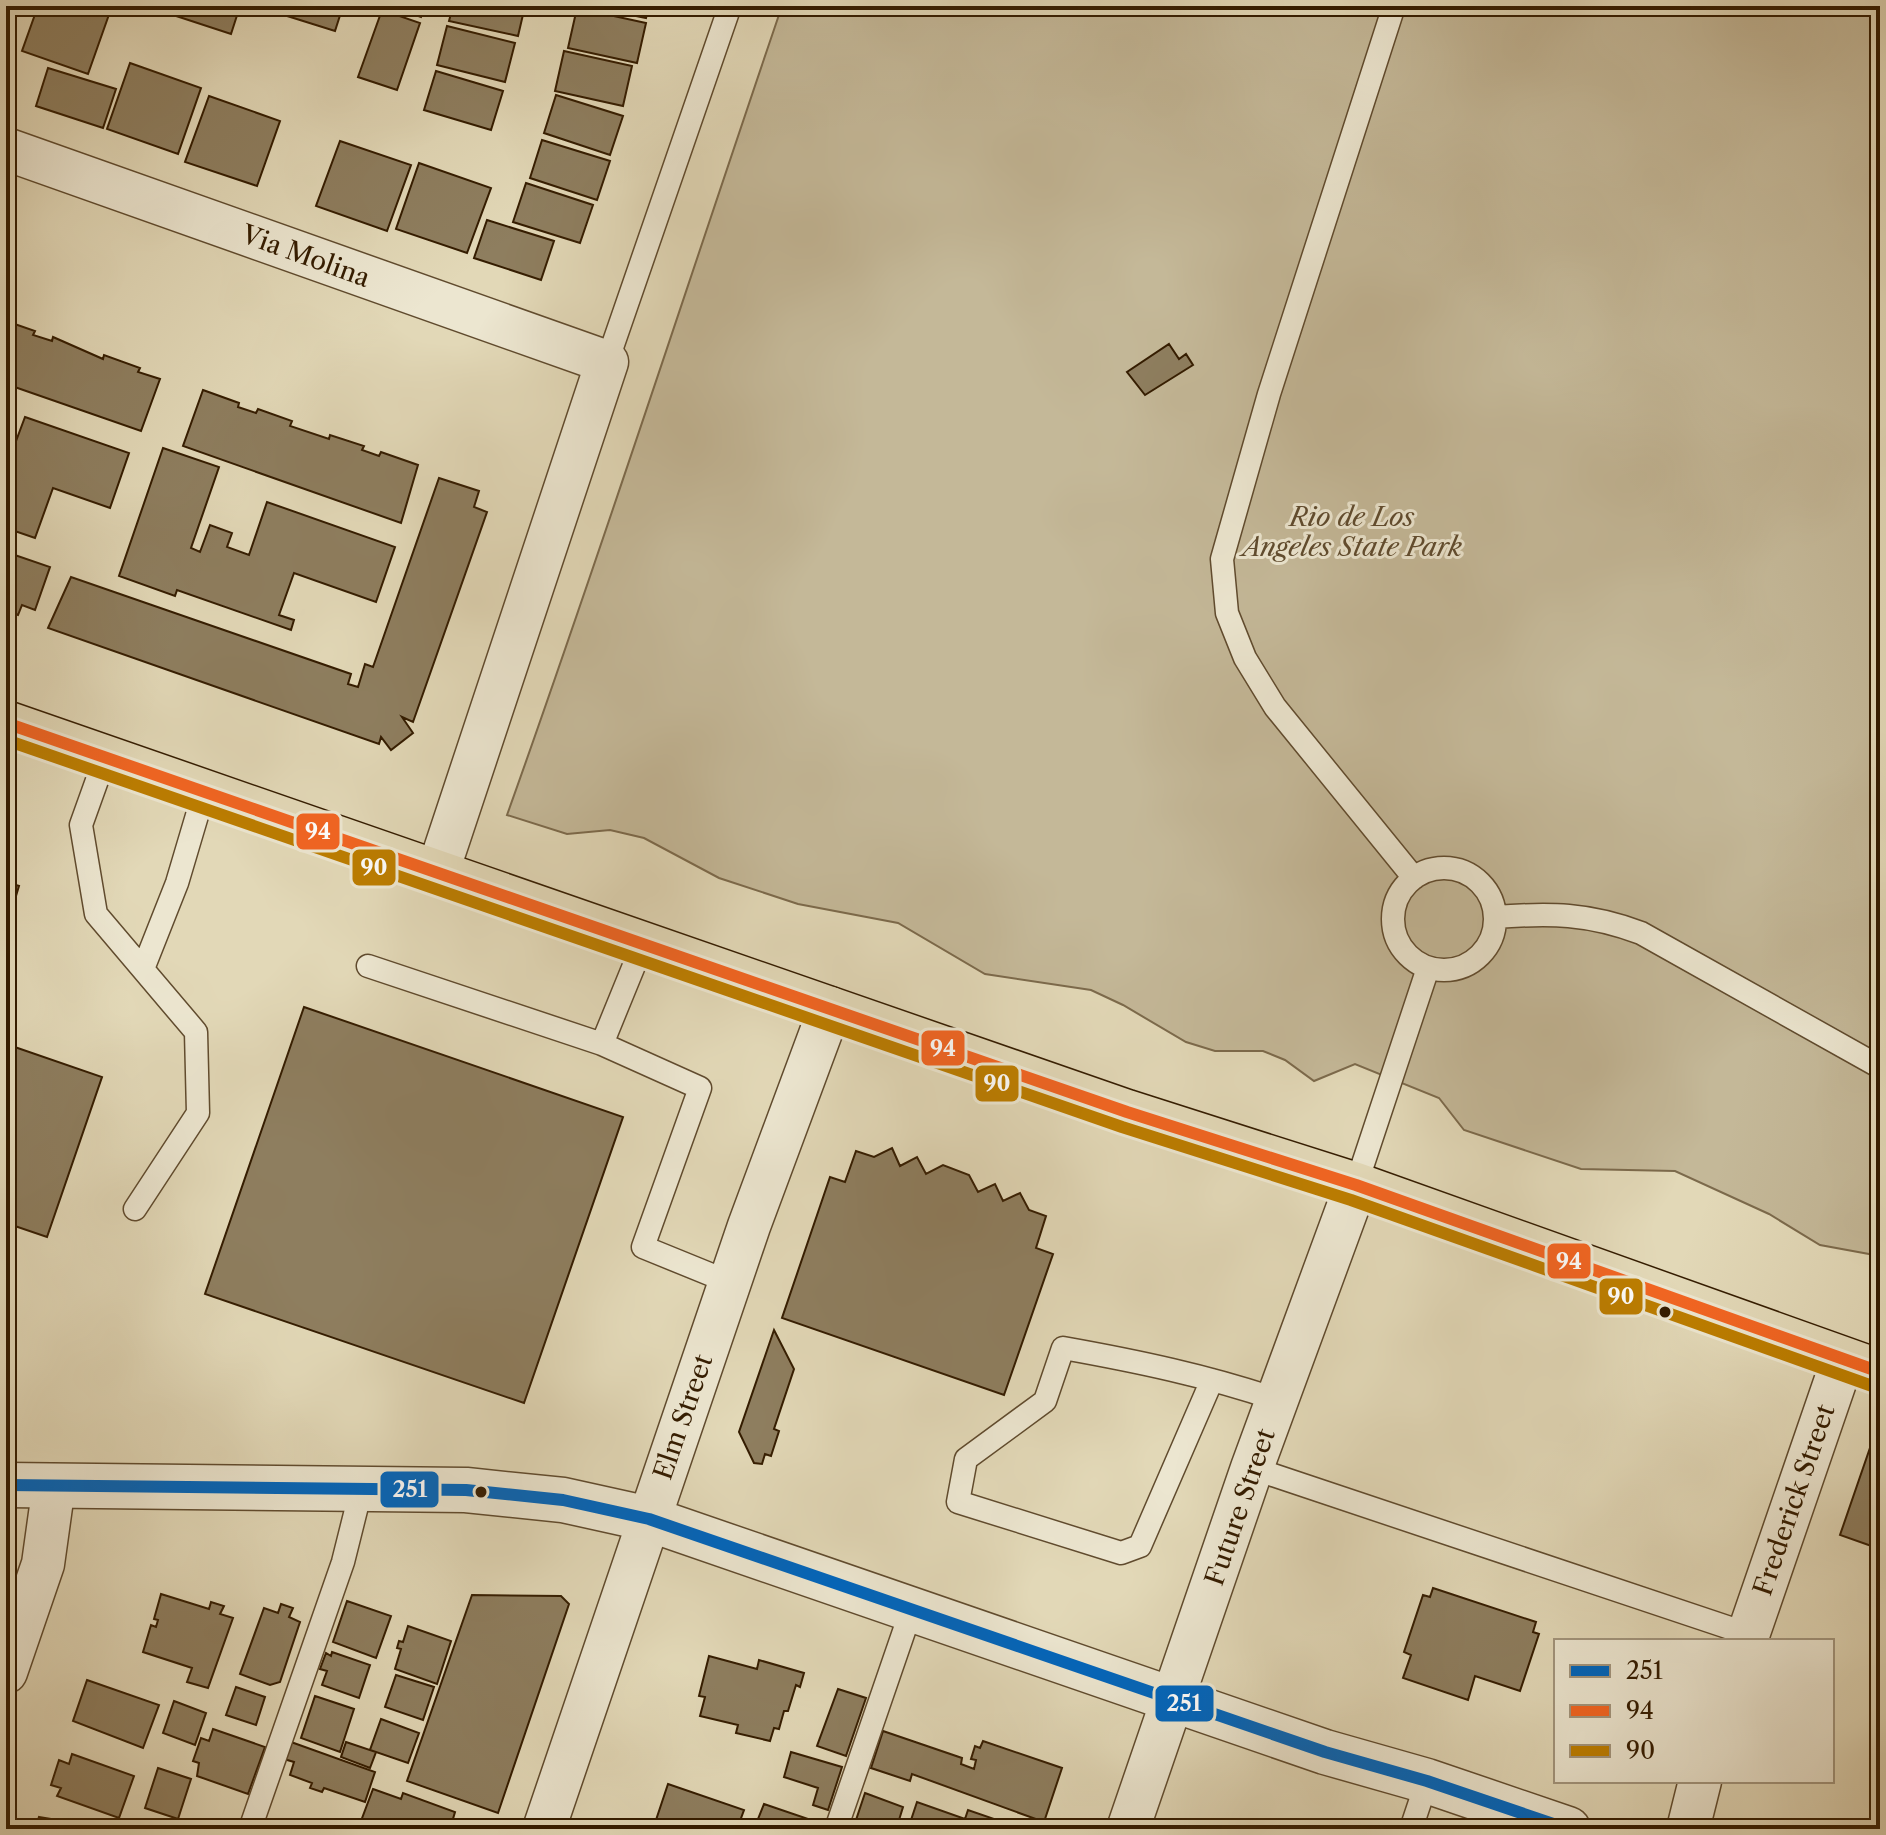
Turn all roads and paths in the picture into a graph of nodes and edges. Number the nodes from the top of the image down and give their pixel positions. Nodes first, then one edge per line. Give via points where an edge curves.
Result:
1 (730, 6) edge
2 (1394, 6) edge
3 (6, 149) edge
4 (607, 362) junction
5 (6, 723) edge
6 (105, 758) junction
7 (204, 792) junction
8 (438, 871) junction
9 (1414, 878) junction
10 (1495, 917) junction
11 (642, 946) junction
12 (368, 966) dead end
13 (1428, 968) junction
14 (143, 969) junction
15 (830, 1008) junction
16 (602, 1044) junction
17 (1880, 1067) edge
18 (1356, 1185) junction
19 (135, 1209) dead end
20 (729, 1282) junction
21 (1861, 1365) edge
22 (1212, 1380) junction
23 (1278, 1400) junction
24 (1252, 1468) junction
25 (6, 1485) edge
26 (54, 1485) junction
27 (361, 1490) junction
28 (649, 1519) junction
29 (912, 1608) junction
30 (1747, 1637) edge
31 (6, 1672) edge
32 (1175, 1699) junction
33 (1427, 1781) junction
34 (1700, 1783) edge
35 (250, 1829) edge
36 (544, 1829) edge
37 (836, 1829) edge
38 (1128, 1829) edge
39 (1411, 1829) edge
40 (1568, 1829) edge
41 (1688, 1829) edge

1 - 4 lane
2 - 9 lane via 1269,394 1222,559 1227,613 1245,658 1275,707
3 - 4 street, Via Molina
4 - 8 street
5 - 6 main road
6 - 7 main road
6 - 14 lane via 81,825 96,914
7 - 8 main road
7 - 14 lane via 177,883
8 - 11 main road
9 - 10 lane via 1443,868 1466,874 1484,887
9 - 13 lane via 1395,904 1395,935 1414,961
10 - 13 lane via 1486,948 1475,960 1445,970
10 - 17 lane via 1555,913 1605,919 1641,933
11 - 15 main road
11 - 16 lane
12 - 16 lane
13 - 18 lane
14 - 19 lane via 196,1032 198,1113
15 - 18 main road
15 - 20 street, Elm Street
16 - 20 lane via 700,1088 643,1247
18 - 21 main road
18 - 23 street, Future Street
20 - 28 street, Elm Street
21 - 30 street, Frederick Street
22 - 22 lane via 1063,1348 1045,1401 966,1459 958,1502 1121,1553 1140,1546
22 - 23 lane
23 - 24 street, Future Street
24 - 30 lane
24 - 32 street, Future Street
25 - 26 street
26 - 27 street
26 - 31 street via 43,1564
27 - 28 street via 466,1490 563,1500
27 - 35 lane via 343,1562
28 - 29 street
28 - 36 street, Elm Street
29 - 32 street
29 - 37 lane
32 - 33 street
32 - 38 street, Future Street
33 - 39 lane
33 - 40 street
34 - 41 street

